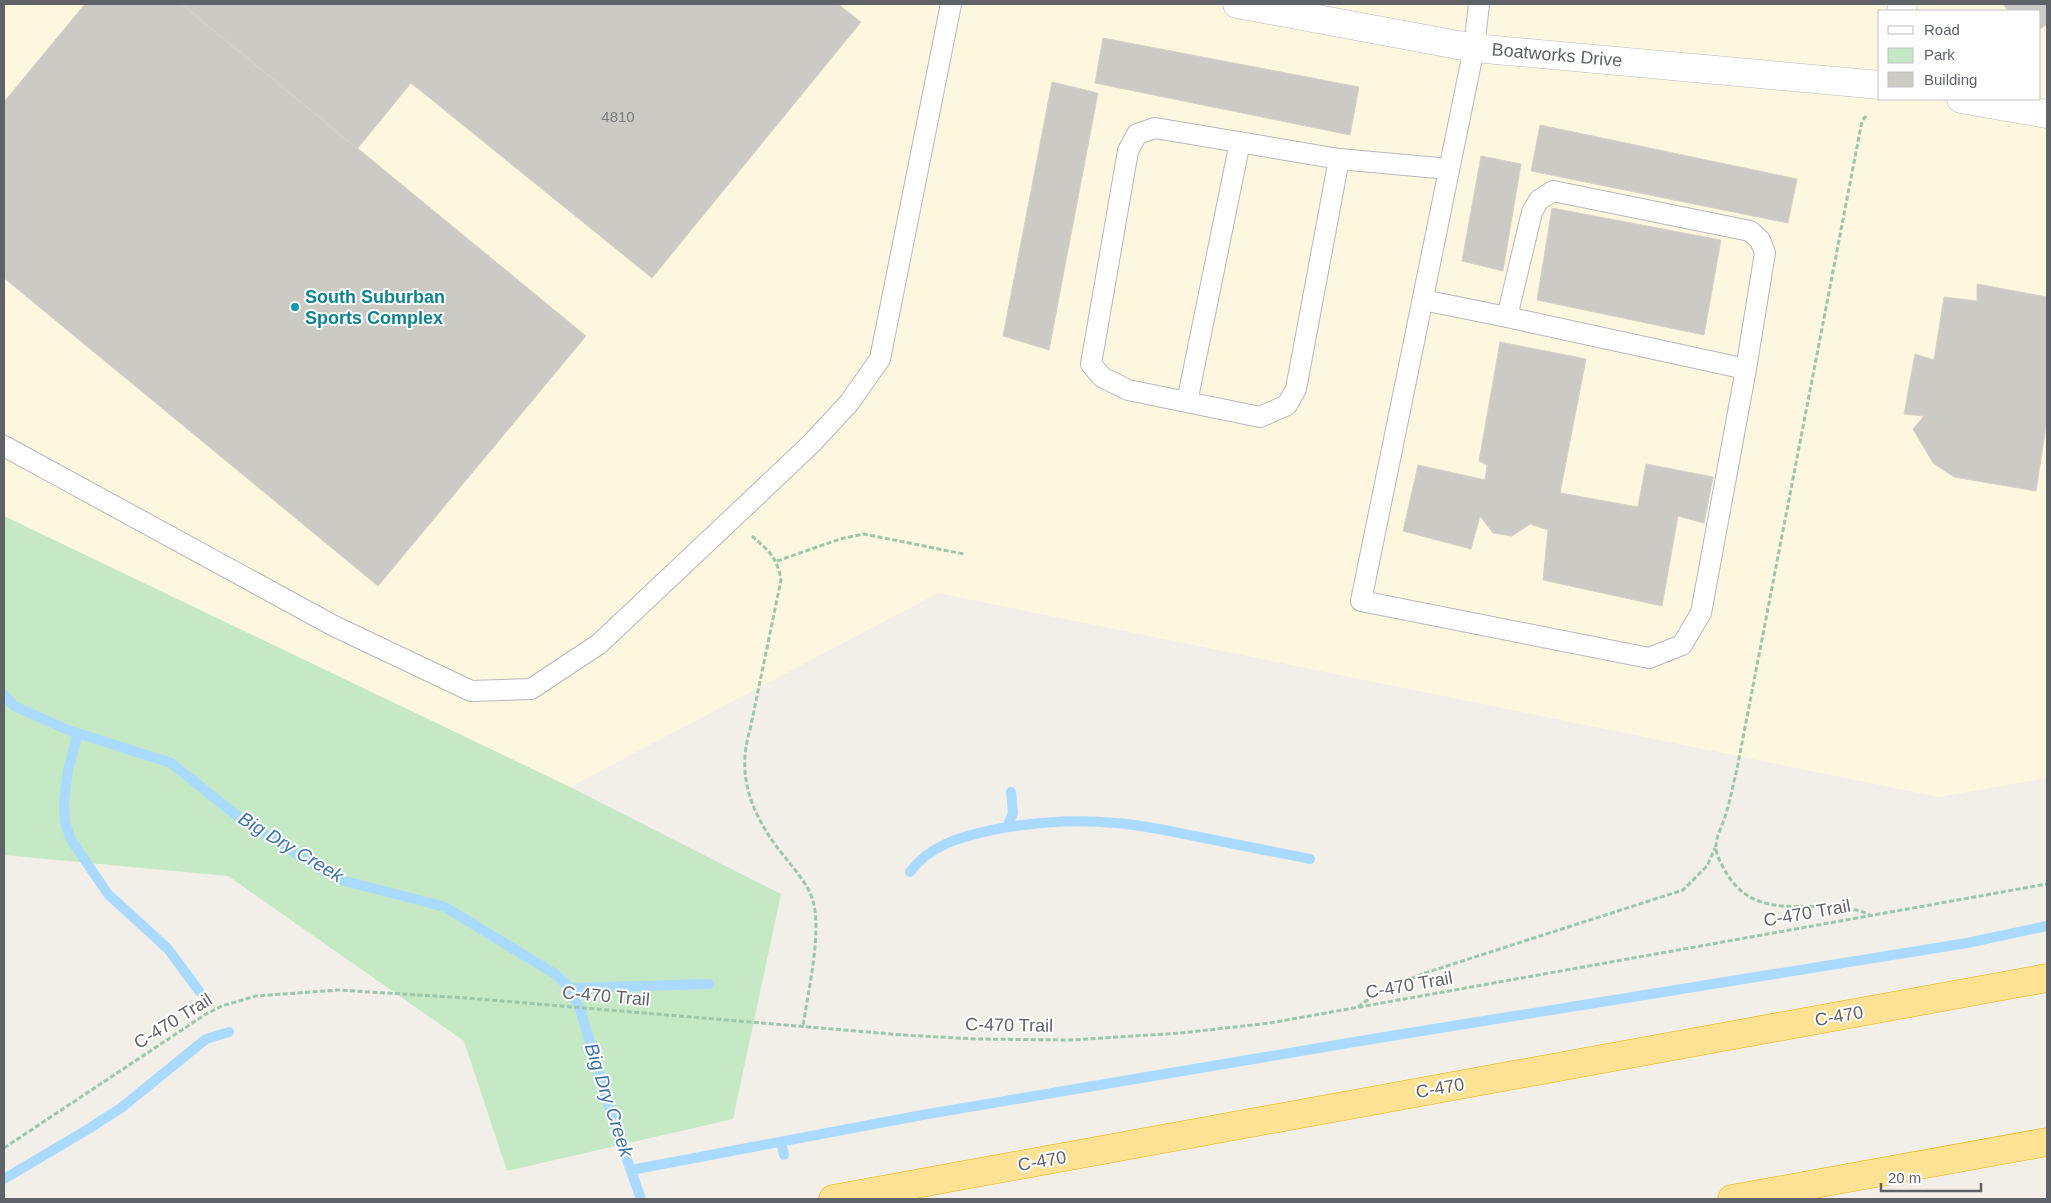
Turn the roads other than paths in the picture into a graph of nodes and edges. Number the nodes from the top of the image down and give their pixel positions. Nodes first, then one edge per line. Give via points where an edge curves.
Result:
1 (951, 4) edge
2 (1239, 4) edge
3 (1480, 4) edge
4 (1474, 48) junction
5 (1878, 85) edge
6 (1967, 100) edge
7 (2047, 114) edge
8 (1240, 142) junction
9 (1339, 159) junction
10 (1450, 169) junction
11 (1423, 300) junction
12 (1507, 317) junction
13 (1746, 369) junction
14 (1187, 402) junction
15 (4, 446) edge
16 (2047, 978) edge
17 (2047, 1142) edge
18 (833, 1199) edge
19 (1732, 1199) edge

1 - 15 lane via 880,358 849,403 811,444 599,644 531,690 471,691 334,626
2 - 4 street, Boatworks Drive
3 - 4 lane
4 - 5 street, Boatworks Drive
4 - 10 lane
6 - 7 street
8 - 9 lane
8 - 14 lane
8 - 14 lane via 1155,128 1138,134 1128,151 1092,364 1102,377 1128,390
9 - 10 lane
9 - 14 lane via 1296,388 1287,405 1260,416
10 - 11 lane
11 - 12 lane
11 - 13 lane via 1361,602 1649,658 1682,645 1701,613
12 - 13 lane
12 - 13 lane via 1532,212 1539,200 1553,191 1750,231 1760,240 1765,253
16 - 18 highway, C-470
17 - 19 highway

